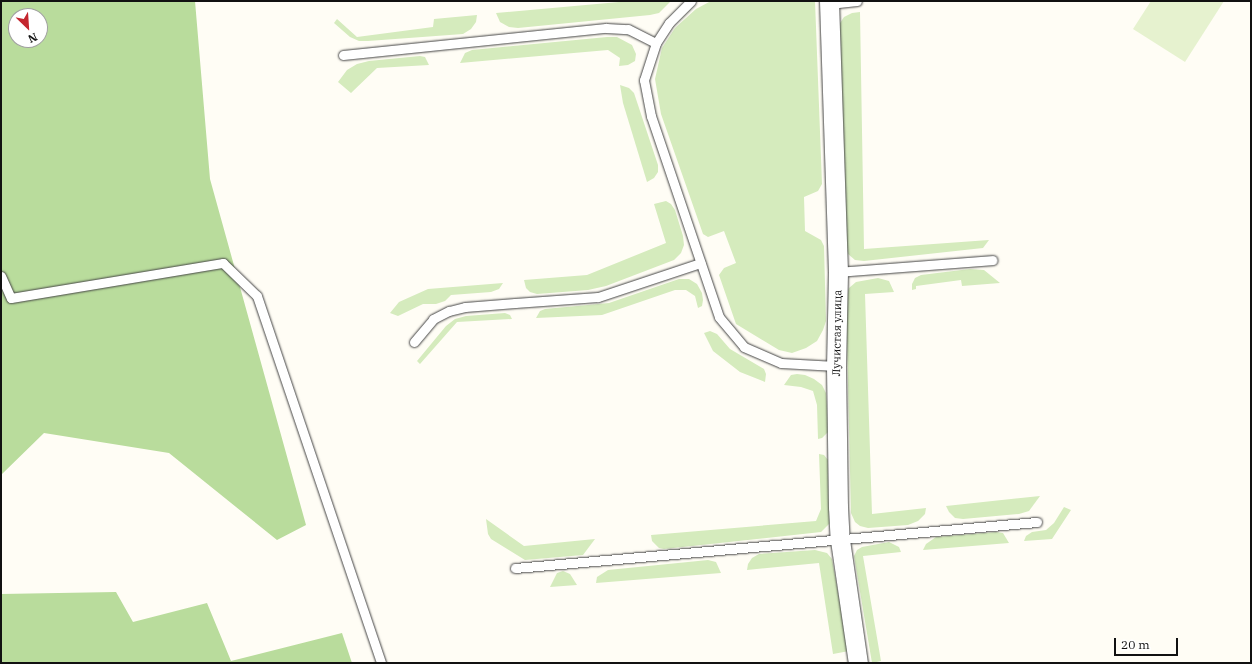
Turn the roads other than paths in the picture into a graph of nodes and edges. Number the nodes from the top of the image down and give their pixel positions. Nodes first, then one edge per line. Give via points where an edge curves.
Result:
1 (691, 1) edge
2 (857, 1) edge
3 (829, 3) edge
4 (656, 43) junction
5 (343, 55) dead end
6 (993, 260) dead end
7 (700, 263) junction
8 (838, 272) junction
9 (1, 276) edge
10 (414, 342) dead end
11 (836, 366) junction
12 (1037, 522) dead end
13 (840, 540) junction
14 (515, 568) dead end
15 (381, 663) edge
16 (858, 663) edge

1 - 4 lane via 669,23
2 - 3 lane
3 - 8 street, Лучистая улица
4 - 5 lane via 628,29 606,28
4 - 7 lane via 644,80 651,116
6 - 8 lane
7 - 10 lane via 598,297 465,307 449,311 433,319
7 - 11 lane via 719,317 744,347 781,363
8 - 11 street, Лучистая улица
9 - 15 lane via 11,298 222,263 258,296
11 - 13 street, Лучистая улица
12 - 13 lane
13 - 14 lane
13 - 16 street, Лучистая улица

